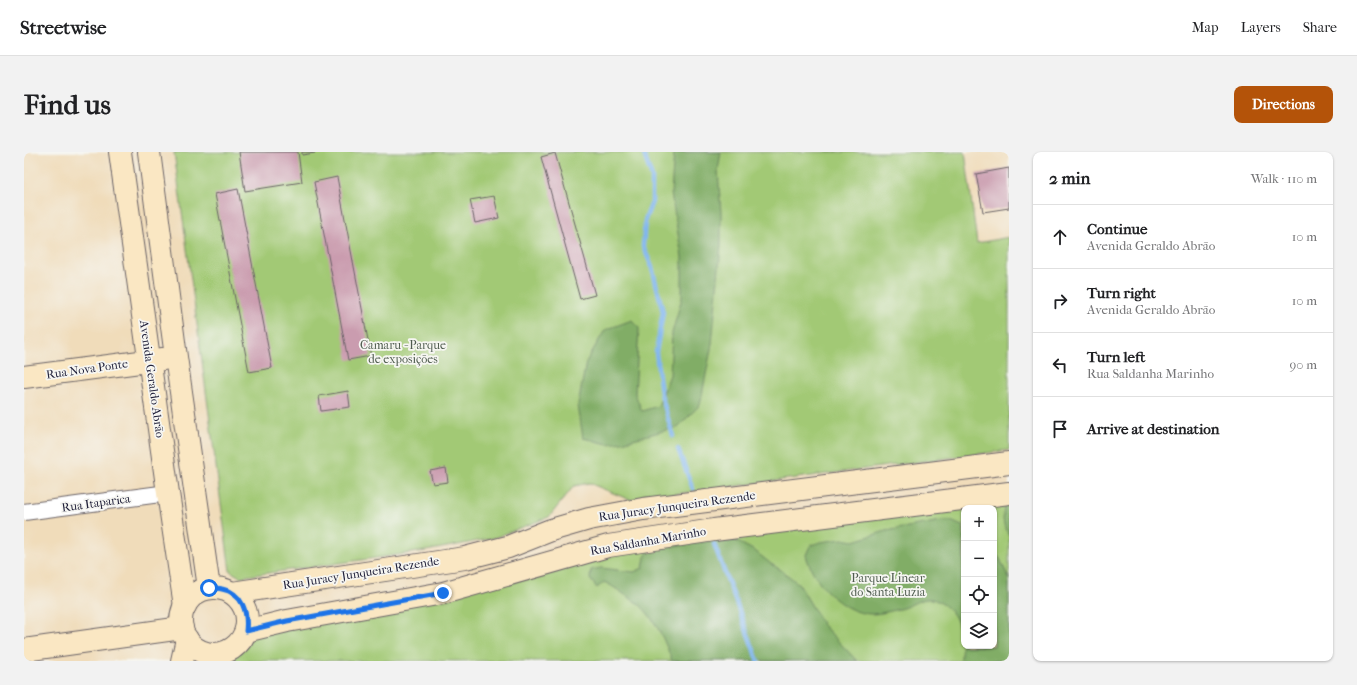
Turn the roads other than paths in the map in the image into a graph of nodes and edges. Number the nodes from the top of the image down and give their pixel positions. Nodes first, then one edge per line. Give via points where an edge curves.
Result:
1 (120, 152) edge
2 (149, 152) edge
3 (176, 357) junction
4 (149, 360) junction
5 (24, 377) edge
6 (1009, 463) edge
7 (168, 493) junction
8 (1009, 493) edge
9 (24, 512) edge
10 (209, 588) junction
11 (232, 593) junction
12 (185, 606) junction
13 (246, 631) junction
14 (185, 634) junction
15 (24, 650) edge
16 (217, 658) edge
17 (182, 661) edge

1 - 4 main road, Avenida Geraldo Abrão
2 - 3 main road
3 - 4 main road, Rua Nova Ponte
3 - 10 main road
4 - 5 main road, Rua Nova Ponte
4 - 7 main road, Avenida Geraldo Abrão
6 - 11 main road, Rua Juracy Junqueira Rezende via 643,509 589,519 551,530 508,547 464,558
7 - 9 street, Rua Itaparica
7 - 12 main road, Avenida Geraldo Abrão
8 - 13 main road, Rua Saldanha Marinho via 608,546 443,593 287,621
10 - 11 main road
10 - 12 main road via 192,596
11 - 13 main road via 245,609
12 - 14 main road, Avenida Geraldo Abrão via 182,614
13 - 16 main road via 232,649
14 - 15 main road
14 - 16 main road via 190,644
14 - 17 main road, Avenida Geraldo Abrão

